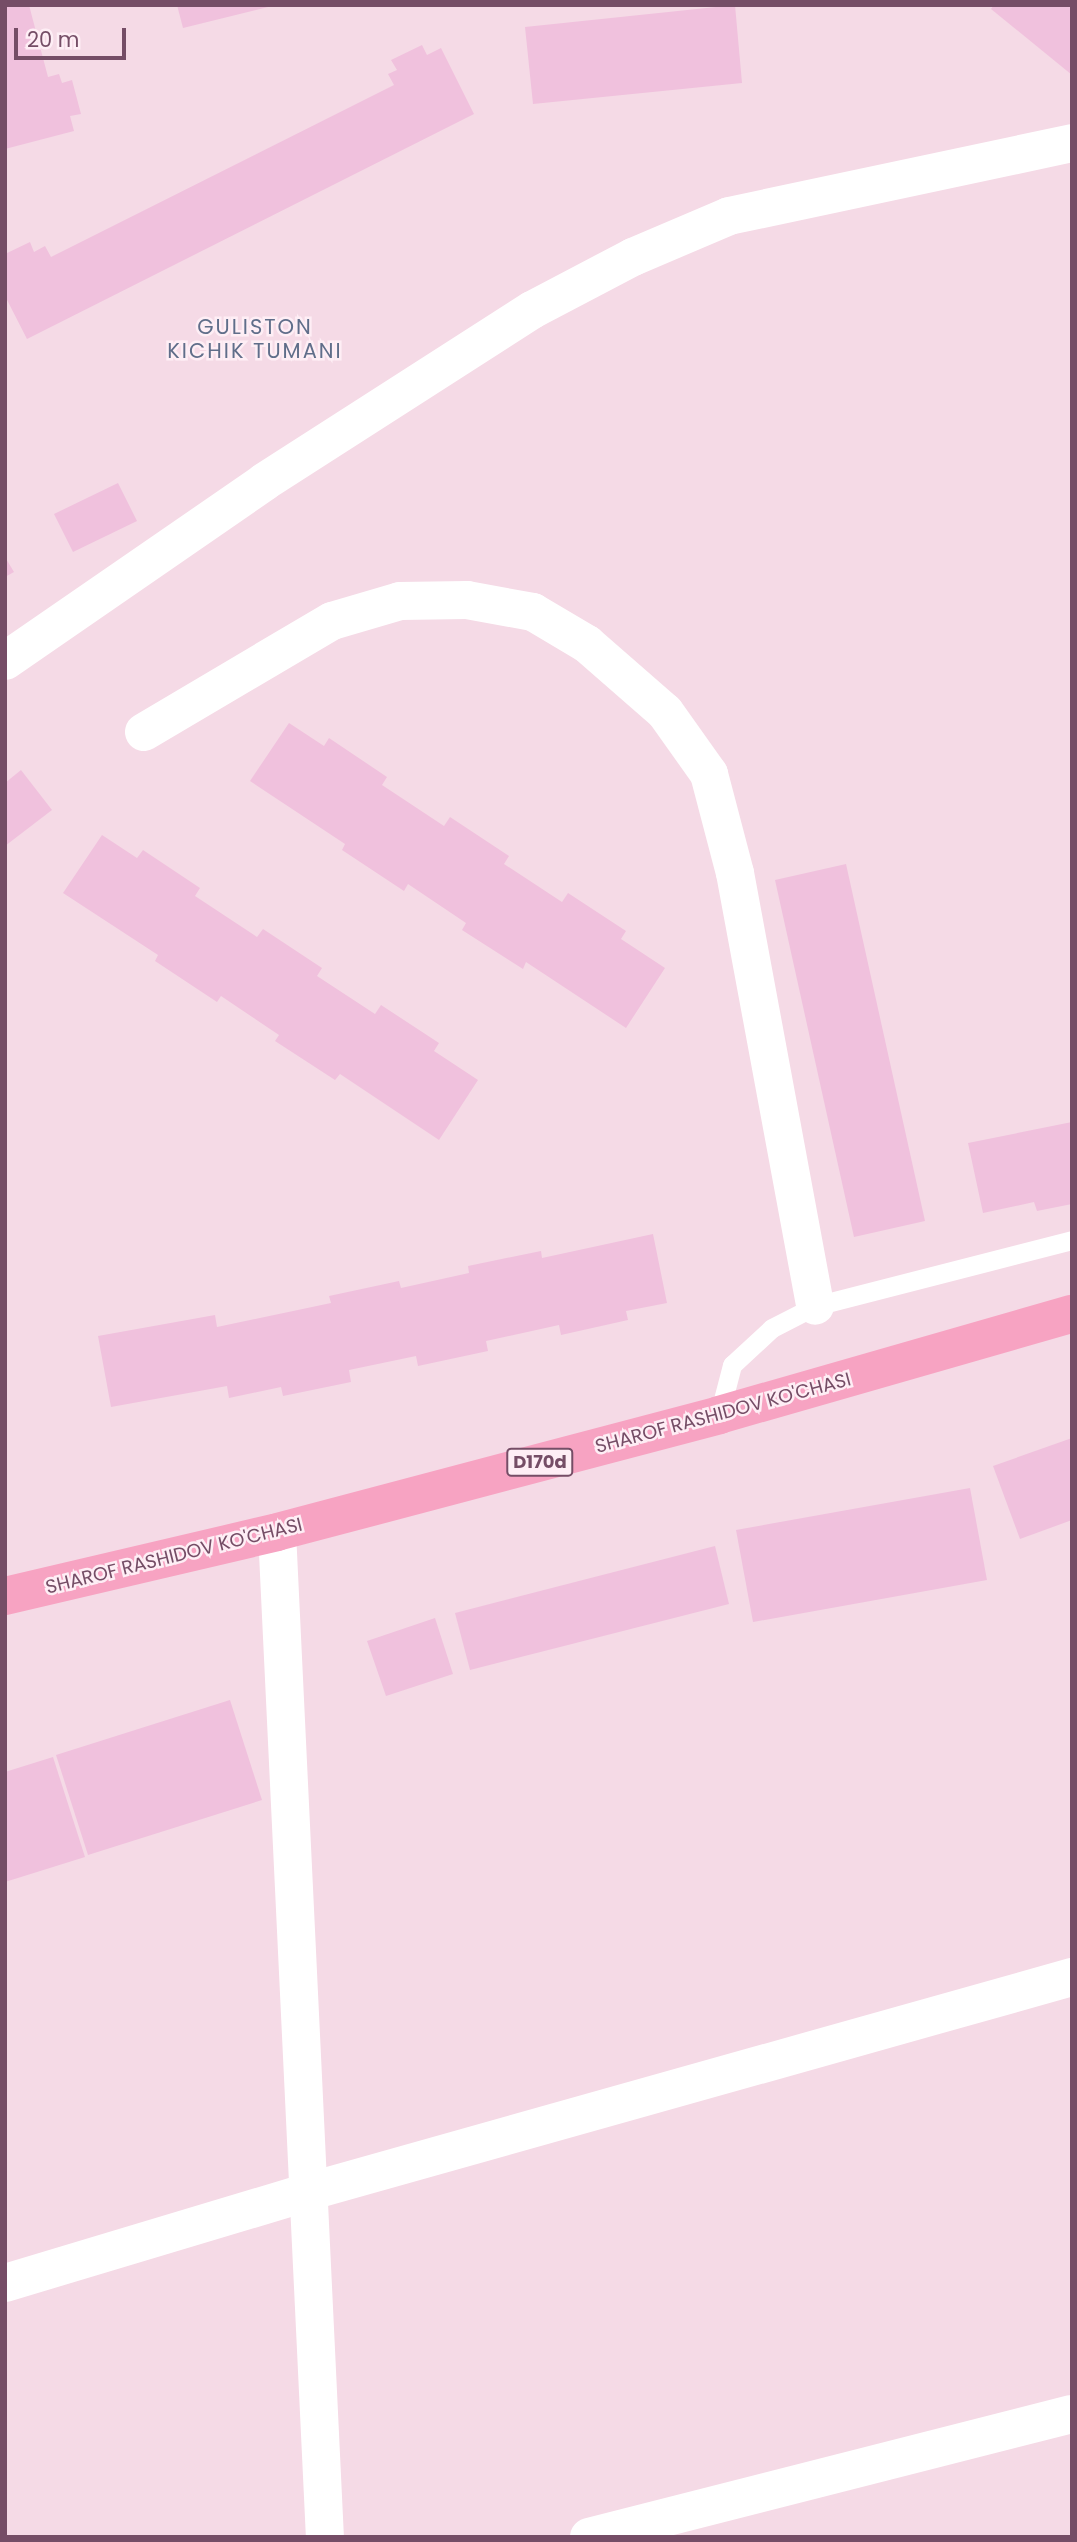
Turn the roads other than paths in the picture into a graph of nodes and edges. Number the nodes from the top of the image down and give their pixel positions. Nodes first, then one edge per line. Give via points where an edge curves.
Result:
1 (1072, 143) edge
2 (5, 661) edge
3 (144, 732) dead end
4 (1072, 1240) edge
5 (815, 1306) junction
6 (1072, 1314) edge
7 (719, 1415) junction
8 (277, 1532) junction
9 (5, 1596) edge
10 (1072, 1976) edge
11 (311, 2191) junction
12 (5, 2283) edge
13 (1072, 2414) edge
14 (325, 2537) edge
15 (589, 2537) edge

1 - 2 street via 729,216 633,257 532,310 264,482
3 - 5 street via 332,621 400,601 467,600 533,612 587,644 665,712 709,774 735,873
4 - 5 lane
5 - 7 lane via 772,1328 732,1365
6 - 7 main road, SHAROF RASHIDOV KO'CHASI / D170d
7 - 8 main road, SHAROF RASHIDOV KO'CHASI / D170d
8 - 9 main road, SHAROF RASHIDOV KO'CHASI / D170d
8 - 11 street
10 - 11 street
11 - 12 street
11 - 14 street
13 - 15 street

